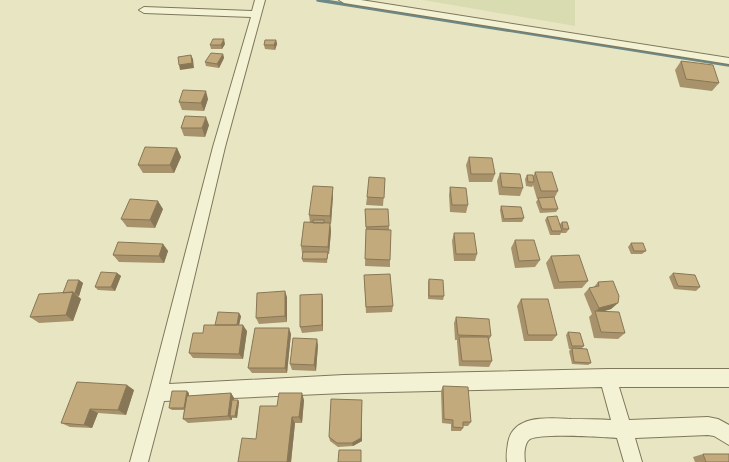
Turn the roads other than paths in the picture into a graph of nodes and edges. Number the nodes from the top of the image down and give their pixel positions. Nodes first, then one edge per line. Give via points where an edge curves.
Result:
1 (260, 0) edge
2 (344, 0) edge
3 (144, 10) dead end
4 (256, 14) junction
5 (729, 61) edge
6 (608, 378) junction
7 (729, 378) edge
8 (158, 393) junction
9 (624, 429) junction
10 (729, 436) edge
11 (139, 462) edge
12 (516, 462) edge
13 (633, 462) edge

1 - 4 street
2 - 5 street
3 - 4 street
4 - 8 street via 219,147
6 - 7 street
6 - 8 street via 344,384
6 - 9 street
8 - 11 street
9 - 10 street via 708,426 718,428
9 - 12 street via 544,427 526,431 518,438
9 - 13 street

